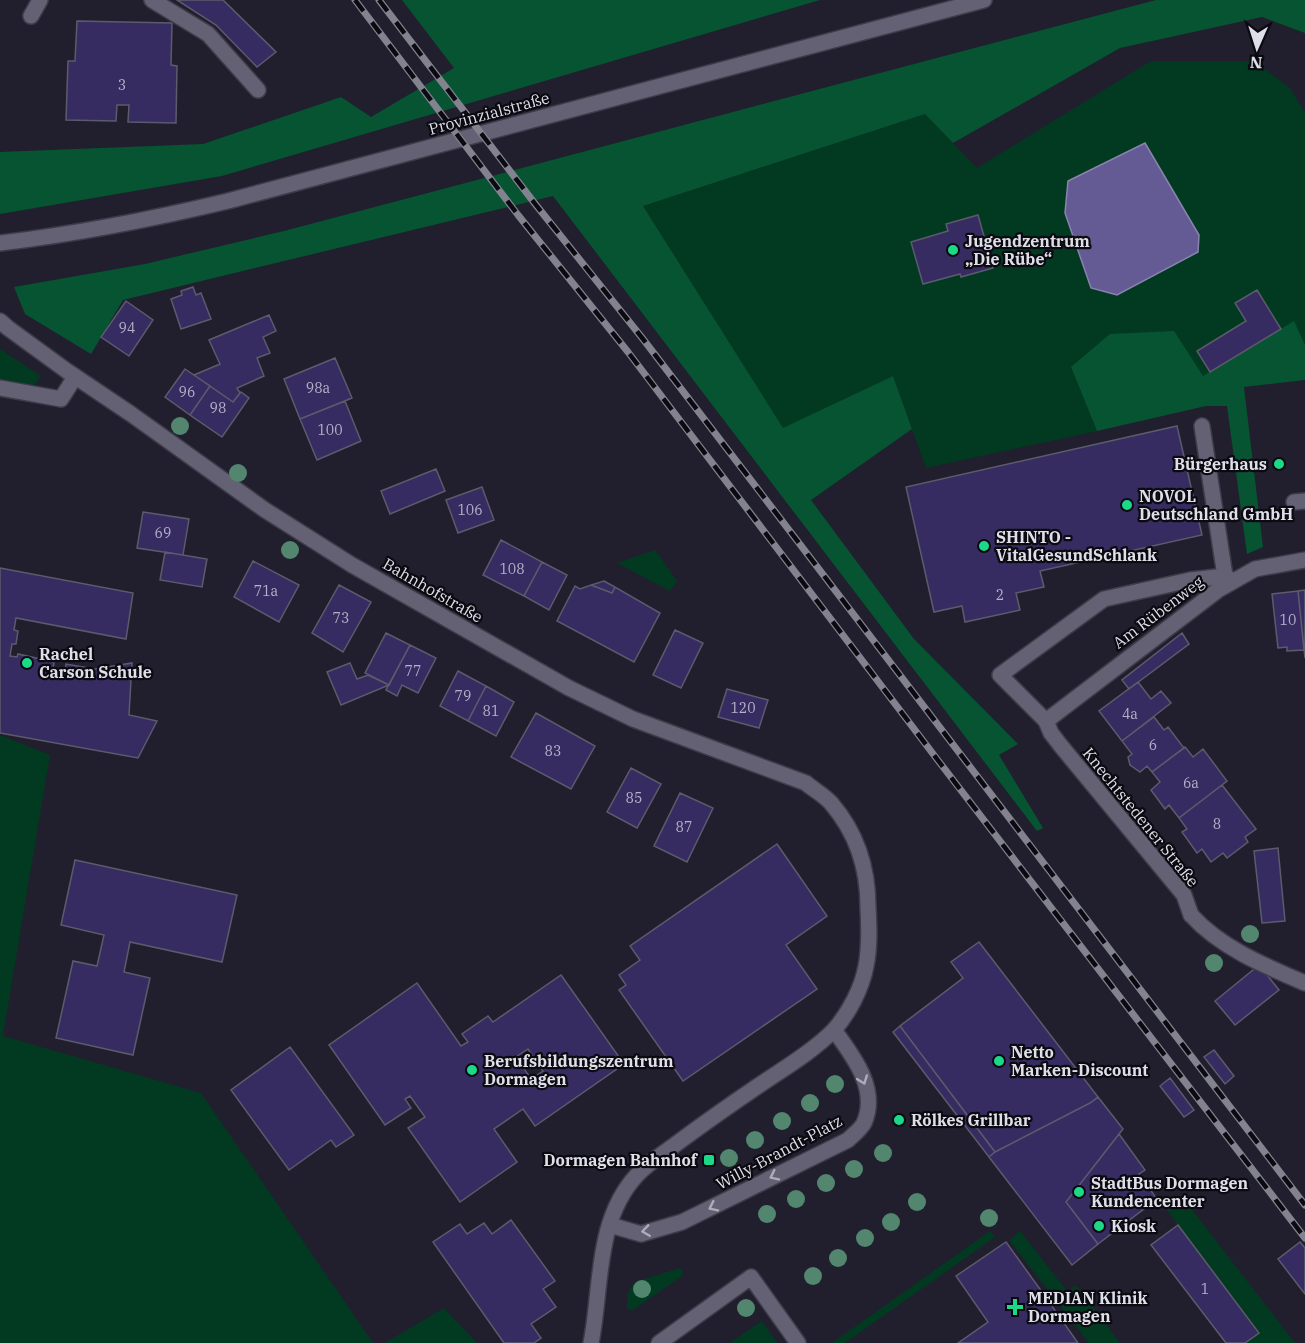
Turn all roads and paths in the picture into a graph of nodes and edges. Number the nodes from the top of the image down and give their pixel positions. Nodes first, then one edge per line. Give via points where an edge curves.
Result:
1 (40, 0) edge
2 (152, 0) edge
3 (984, 0) edge
4 (31, 16) dead end
5 (258, 90) dead end
6 (0, 243) edge
7 (0, 321) edge
8 (75, 376) junction
9 (0, 388) edge
10 (1202, 426) dead end
11 (1305, 560) edge
12 (1229, 579) junction
13 (1046, 721) junction
14 (1305, 983) edge
15 (834, 1030) junction
16 (610, 1225) junction
17 (591, 1343) edge
18 (659, 1343) edge
19 (798, 1343) edge

1 - 4 street
2 - 5 street via 208,34
3 - 6 street, Provinzialstraße via 228,201 135,223
7 - 8 street, Bahnhofstraße
8 - 9 street via 61,399
8 - 15 street, Bahnhofstraße via 265,510 352,565 570,688 633,719 806,783 829,801 849,827 860,852 868,896 869,940 866,967 851,1007
10 - 12 street
11 - 12 street, Am Rübenweg via 1255,568
12 - 13 street, Am Rübenweg
12 - 13 street, Knechtstedener Straße via 1190,580 1104,599 1000,675
13 - 14 street, Knechtstedener Straße via 1061,746 1184,895 1191,915 1206,931 1245,955
15 - 16 street via 636,1176
15 -> 16 street, Willy-Brandt-Platz via 867,1086 868,1107 863,1125 848,1140 682,1222 641,1233
16 - 17 street
18 - 19 street via 751,1277

